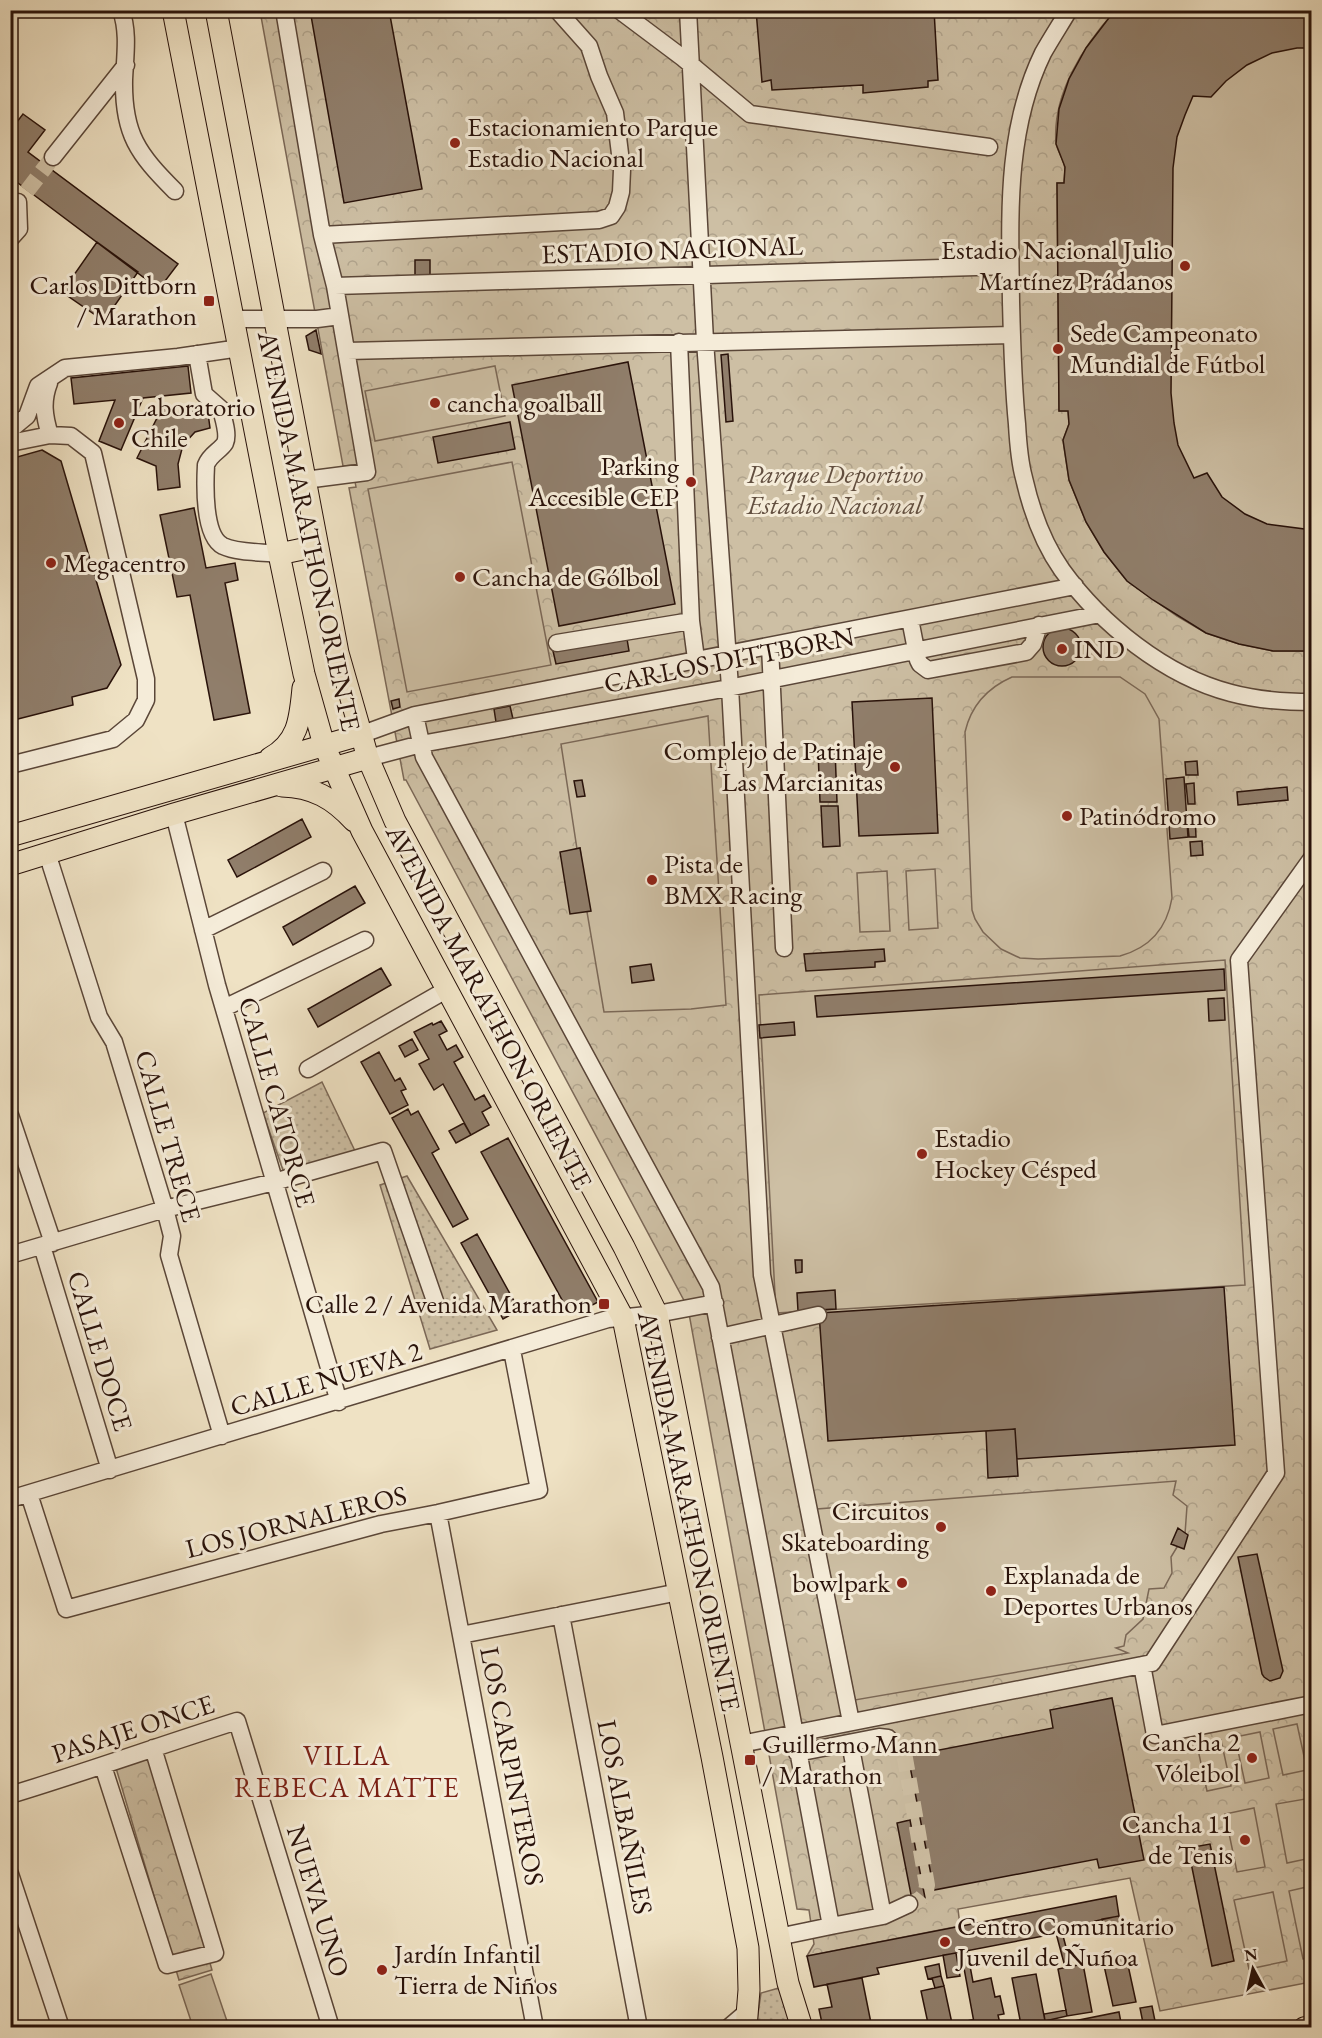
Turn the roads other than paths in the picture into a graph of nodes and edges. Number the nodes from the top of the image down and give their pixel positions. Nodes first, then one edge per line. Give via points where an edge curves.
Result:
1 (121, 10) edge
2 (173, 10) edge
3 (216, 10) edge
4 (284, 10) edge
5 (557, 10) edge
6 (619, 10) edge
7 (688, 10) edge
8 (1069, 10) edge
9 (692, 65) junction
10 (126, 66) junction
11 (989, 147) dead end
12 (53, 157) tunnel mouth
13 (175, 190) dead end
14 (19, 200) tunnel mouth
15 (322, 236) junction
16 (10, 239) edge
17 (1010, 266) junction
18 (702, 274) junction
19 (335, 286) junction
20 (340, 316) junction
21 (234, 319) junction
22 (273, 319) junction
23 (1012, 335) junction
24 (705, 341) junction
25 (679, 342) junction
26 (240, 348) junction
27 (347, 351) junction
28 (197, 354) junction
29 (65, 368) junction
30 (10, 430) edge
31 (50, 435) junction
32 (10, 443) edge
33 (305, 480) junction
34 (317, 546) junction
35 (279, 554) junction
36 (1075, 586) junction
37 (1100, 614) junction
38 (910, 619) junction
39 (691, 621) junction
40 (1039, 625) junction
41 (557, 643) dead end
42 (770, 645) junction
43 (916, 650) junction
44 (728, 653) junction
45 (696, 659) junction
46 (304, 674) junction
47 (771, 679) junction
48 (730, 687) junction
49 (1311, 702) edge
50 (415, 715) junction
51 (360, 735) junction
52 (421, 744) junction
53 (324, 745) junction
54 (368, 758) junction
55 (261, 763) junction
56 (10, 765) edge
57 (333, 767) junction
58 (267, 787) junction
59 (174, 814) junction
60 (362, 831) junction
61 (10, 836) edge
62 (47, 854) junction
63 (1311, 858) edge
64 (10, 865) edge
65 (322, 871) dead end
66 (203, 930) junction
67 (365, 940) dead end
68 (784, 948) dead end
69 (446, 990) junction
70 (224, 1008) junction
71 (308, 1069) dead end
72 (550, 1111) junction
73 (10, 1115) edge
74 (522, 1128) junction
75 (274, 1182) junction
76 (165, 1209) junction
77 (47, 1245) junction
78 (10, 1255) edge
79 (435, 1301) dead end
80 (715, 1303) junction
81 (657, 1314) junction
82 (818, 1315) dead end
83 (623, 1318) junction
84 (772, 1324) junction
85 (720, 1337) junction
86 (512, 1350) junction
87 (339, 1402) junction
88 (222, 1436) junction
89 (110, 1470) junction
90 (29, 1494) junction
91 (10, 1499) edge
92 (438, 1513) junction
93 (679, 1592) junction
94 (561, 1615) junction
95 (461, 1635) junction
96 (1142, 1665) junction
97 (1311, 1704) edge
98 (237, 1722) joint
99 (851, 1722) junction
100 (793, 1734) junction
101 (888, 1738) dead end
102 (850, 1743) junction
103 (741, 1744) junction
104 (153, 1748) junction
105 (797, 1753) junction
106 (103, 1766) junction
107 (10, 1795) edge
108 (10, 1874) edge
109 (909, 1904) tunnel mouth
110 (16, 1905) edge
111 (883, 1916) junction
112 (831, 1926) junction
113 (778, 1937) junction
114 (747, 2020) edge
115 (1311, 2026) edge
116 (329, 2027) edge
117 (61, 2028) edge
118 (535, 2028) edge
119 (639, 2028) edge
120 (728, 2028) edge
121 (802, 2028) edge
122 (1304, 2028) edge

1 - 10 street
2 - 21 main road, AVENIDA MARATHON ORIENTE
3 - 22 main road, AVENIDA MARATHON ORIENTE
4 - 15 street
5 - 15 street via 589,46 615,112 621,192 610,216 599,220
6 - 9 street
7 - 9 street
8 - 17 street via 1043,53 1020,119 1012,172
9 - 11 street via 750,114
9 - 18 street
10 - 12 street
10 - 13 street via 127,119 135,143 147,162
14 - 16 street via 19,229
15 - 19 street
17 - 18 street, ESTADIO NACIONAL
17 - 23 street
18 - 19 street, ESTADIO NACIONAL
18 - 24 street
19 - 20 street
20 - 22 street
20 - 27 street
21 - 22 street
21 - 26 main road, AVENIDA MARATHON ORIENTE
22 - 33 main road, AVENIDA MARATHON ORIENTE
23 - 24 street
23 - 36 street via 1024,479 1038,524
24 - 25 street
24 - 44 street
25 - 27 street
25 - 39 street
26 - 28 street
26 - 35 main road, AVENIDA MARATHON ORIENTE
27 - 33 street via 367,472
28 - 29 street
28 - 35 street via 204,394 221,409 226,434 224,444 206,465 208,515 215,540 223,546
29 - 30 street via 38,386 27,416
29 - 31 street via 50,381 45,394 44,416
31 - 32 street
31 - 56 street via 71,436 93,453 146,679 146,700 136,720 113,739
33 - 34 main road, AVENIDA MARATHON ORIENTE
34 - 35 main road
34 - 51 main road, AVENIDA MARATHON ORIENTE via 338,653
35 - 46 main road, AVENIDA MARATHON ORIENTE
36 - 37 street
36 - 38 street, CARLOS DITTBORN
37 - 40 street, CARLOS DITTBORN
37 - 49 street via 1159,661 1192,679 1230,693
38 - 42 street, CARLOS DITTBORN
38 - 43 street
39 - 41 street
39 - 45 street
40 - 43 street, CARLOS DITTBORN
40 - 43 street via 1031,647 1023,653 928,670 920,664
42 - 44 street, CARLOS DITTBORN
42 - 47 street
43 - 47 street, CARLOS DITTBORN
44 - 45 street, CARLOS DITTBORN
44 - 48 street
45 - 50 street, CARLOS DITTBORN
46 - 53 main road, AVENIDA MARATHON ORIENTE
46 - 55 main road via 298,727 286,747
47 - 48 street, CARLOS DITTBORN
47 - 68 street
48 - 52 street, CARLOS DITTBORN
48 - 84 street via 762,1275
50 - 51 street, CARLOS DITTBORN
50 - 52 street
51 - 53 main road
51 - 54 main road, AVENIDA MARATHON ORIENTE
52 - 54 street, CARLOS DITTBORN
52 - 80 street via 424,757 711,1287
53 - 55 main road
53 - 57 main road, AVENIDA MARATHON ORIENTE
54 - 57 main road
54 - 72 main road, AVENIDA MARATHON ORIENTE via 395,821
55 - 61 main road
57 - 58 main road
57 - 60 main road, AVENIDA MARATHON ORIENTE
58 - 59 main road
58 - 60 main road via 304,787 320,794
59 - 62 main road
59 - 66 street, CALLE CATORCE
60 - 69 main road, AVENIDA MARATHON ORIENTE
62 - 64 main road
62 - 76 street, CALLE TRECE via 99,1017 114,1042
63 - 96 street via 1239,960 1276,1473 1152,1664
65 - 66 street
66 - 70 street, CALLE CATORCE
67 - 70 street
69 - 71 street
69 - 74 main road, AVENIDA MARATHON ORIENTE
70 - 75 street, CALLE CATORCE
72 - 74 main road
72 - 81 main road, AVENIDA MARATHON ORIENTE
73 - 77 street, CALLE DOCE
74 - 83 main road, AVENIDA MARATHON ORIENTE
75 - 76 street
75 - 79 street via 383,1151
75 - 87 street, CALLE CATORCE
76 - 77 street
76 - 88 street, CALLE TRECE via 172,1236 169,1255
77 - 78 street
77 - 89 street, CALLE DOCE
80 - 81 street, CALLE NUEVA 2
80 - 85 street
81 - 83 street, CALLE NUEVA 2
81 - 103 main road, AVENIDA MARATHON ORIENTE
82 - 84 street
83 - 86 street, CALLE NUEVA 2 via 608,1319
83 - 93 main road, AVENIDA MARATHON ORIENTE
84 - 85 street
84 - 99 street
85 - 100 street
86 - 87 street, CALLE NUEVA 2
86 - 92 street, LOS JORNALEROS via 539,1490
87 - 88 street, CALLE NUEVA 2
88 - 89 street, CALLE NUEVA 2
89 - 90 street, CALLE NUEVA 2
90 - 91 street, CALLE NUEVA 2
90 - 92 street, LOS JORNALEROS via 66,1609 381,1524
92 - 95 street, LOS CARPINTEROS
93 - 94 street
93 - 114 main road, AVENIDA MARATHON ORIENTE via 748,1948
94 - 95 street
94 - 119 street, LOS ALBAÑILES
95 - 118 street, LOS CARPINTEROS
96 - 97 street via 1155,1735
96 - 99 street
98 - 104 street, PASAJE ONCE
98 - 116 street, NUEVA UNO
99 - 100 street
100 - 103 street
100 - 105 street
101 - 102 street
102 - 105 street
102 - 111 street
103 - 113 main road, AVENIDA MARATHON ORIENTE
104 - 106 street, PASAJE ONCE
104 - 106 street via 214,1953 167,1965
105 - 112 street
106 - 107 street, PASAJE ONCE
108 - 110 street
109 - 111 street
110 - 117 street
111 - 112 street
112 - 113 street
113 - 121 main road, AVENIDA MARATHON ORIENTE
114 - 120 street
115 - 122 main road

